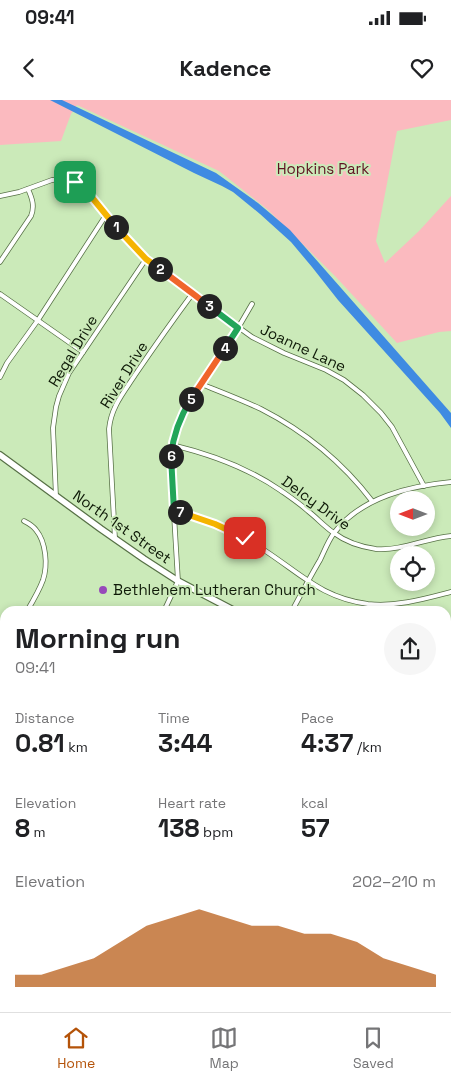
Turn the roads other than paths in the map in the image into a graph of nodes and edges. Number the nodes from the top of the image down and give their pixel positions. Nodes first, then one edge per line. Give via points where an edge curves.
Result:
1 (28, 189) junction
2 (0, 196) edge
3 (106, 215) junction
4 (146, 259) junction
5 (0, 262) edge
6 (192, 293) junction
7 (0, 294) edge
8 (252, 304) dead end
9 (38, 320) junction
10 (238, 328) junction
11 (83, 352) junction
12 (0, 377) edge
13 (201, 384) junction
14 (172, 445) junction
15 (0, 455) edge
16 (451, 482) edge
17 (424, 486) junction
18 (56, 497) junction
19 (372, 501) junction
20 (174, 511) junction
21 (24, 521) dead end
22 (334, 534) junction
23 (451, 536) edge
24 (115, 540) junction
25 (178, 581) junction
26 (307, 581) junction
27 (451, 592) edge
28 (30, 606) edge
29 (166, 606) edge
30 (226, 606) edge
31 (294, 606) edge

1 - 2 street, Joanne Lane
1 - 3 street, Joanne Lane via 52,180 71,180 84,188
1 - 5 street via 34,207 31,216
3 - 4 street, Joanne Lane
3 - 9 street
4 - 6 street, Joanne Lane
4 - 11 street, Regal Drive
6 - 10 street, Joanne Lane
6 - 24 street, River Drive via 110,417
7 - 9 street
8 - 10 street
9 - 11 street
9 - 12 street
10 - 13 street
10 - 17 street, Joanne Lane via 332,373 363,395 392,427
11 - 18 street, Regal Drive via 69,373 54,414
13 - 14 street via 180,417
13 - 19 street via 263,410 296,430 337,463
14 - 20 street
14 - 22 street, Delcy Drive via 225,461 259,477 307,510
15 - 18 street, North 1st Street
16 - 17 street
17 - 19 street
18 - 24 street, North 1st Street
19 - 22 street
20 - 25 street
20 - 26 street via 245,538
21 - 28 street via 37,532 46,561 44,578
22 - 23 street, Delcy Drive via 360,546 383,549
22 - 26 street
24 - 25 street, North 1st Street
25 - 29 street
25 - 30 street, North 1st Street
26 - 27 street via 328,593 370,604 400,604
26 - 31 street

